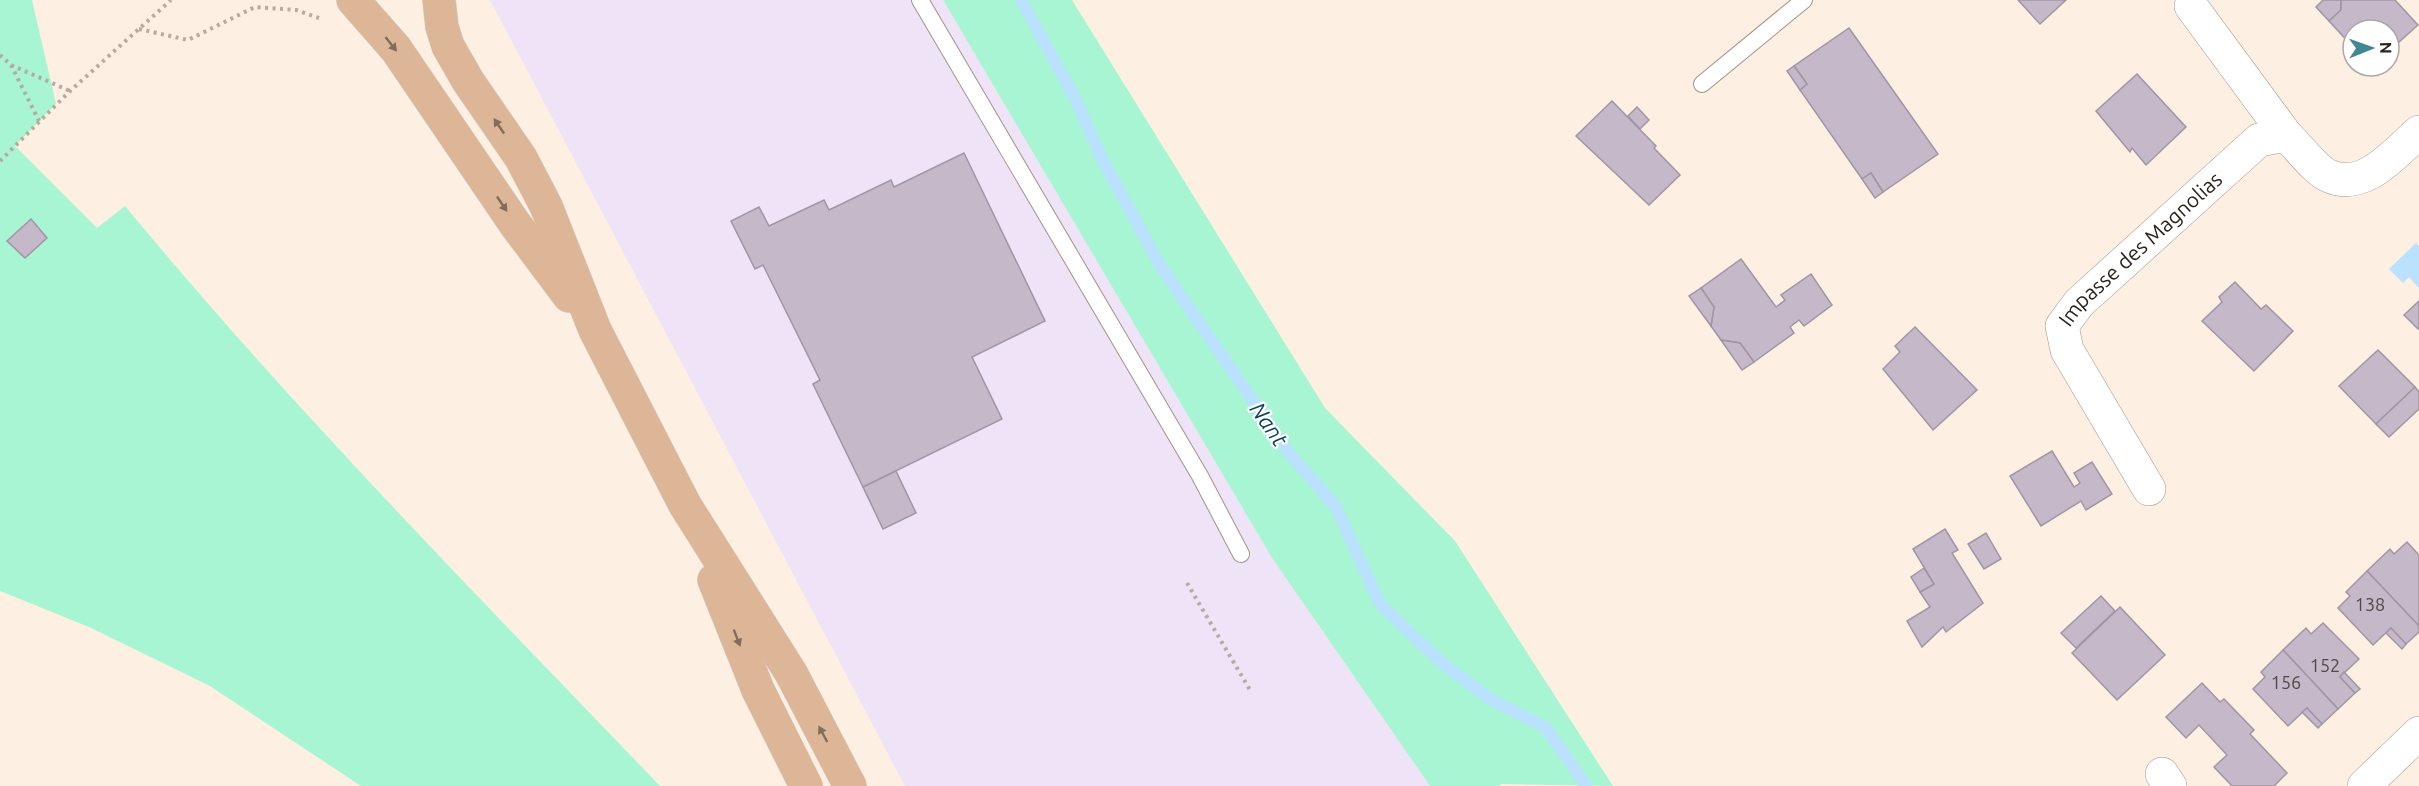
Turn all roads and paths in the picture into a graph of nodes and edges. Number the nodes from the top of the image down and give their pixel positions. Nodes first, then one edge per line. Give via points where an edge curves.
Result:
1 (171, 0) edge
2 (439, 0) edge
3 (920, 0) edge
4 (1804, 0) edge
5 (2191, 6) dead end
6 (341, 11) edge
7 (139, 29) junction
8 (0, 55) edge
9 (11, 64) junction
10 (1702, 84) dead end
11 (70, 91) junction
12 (39, 121) junction
13 (2419, 132) edge
14 (2286, 135) junction
15 (0, 161) edge
16 (595, 330) junction
17 (2149, 489) dead end
18 (685, 505) junction
19 (1241, 554) dead end
20 (1187, 583) dead end
21 (1250, 690) dead end
22 (2419, 733) edge
23 (806, 786) edge
24 (850, 786) edge
25 (2364, 786) edge

1 - 7 path
16 -> 2 main road via 546,206 448,46
3 - 19 lane via 1200,476
4 - 10 lane
5 - 14 street
6 - 7 path via 255,7 188,40
6 -> 16 main road via 396,49 515,224
7 - 11 path
8 - 9 path
9 - 11 path
9 - 12 path
11 - 12 path
12 - 15 path
13 - 14 street via 2375,170 2349,182 2328,176
14 - 17 street, Impasse des Magnolias via 2259,140 2079,303 2061,326 2067,350
16 - 18 main road
18 -> 23 main road via 758,690
24 -> 18 main road via 791,673
20 - 21 path
22 - 25 street

